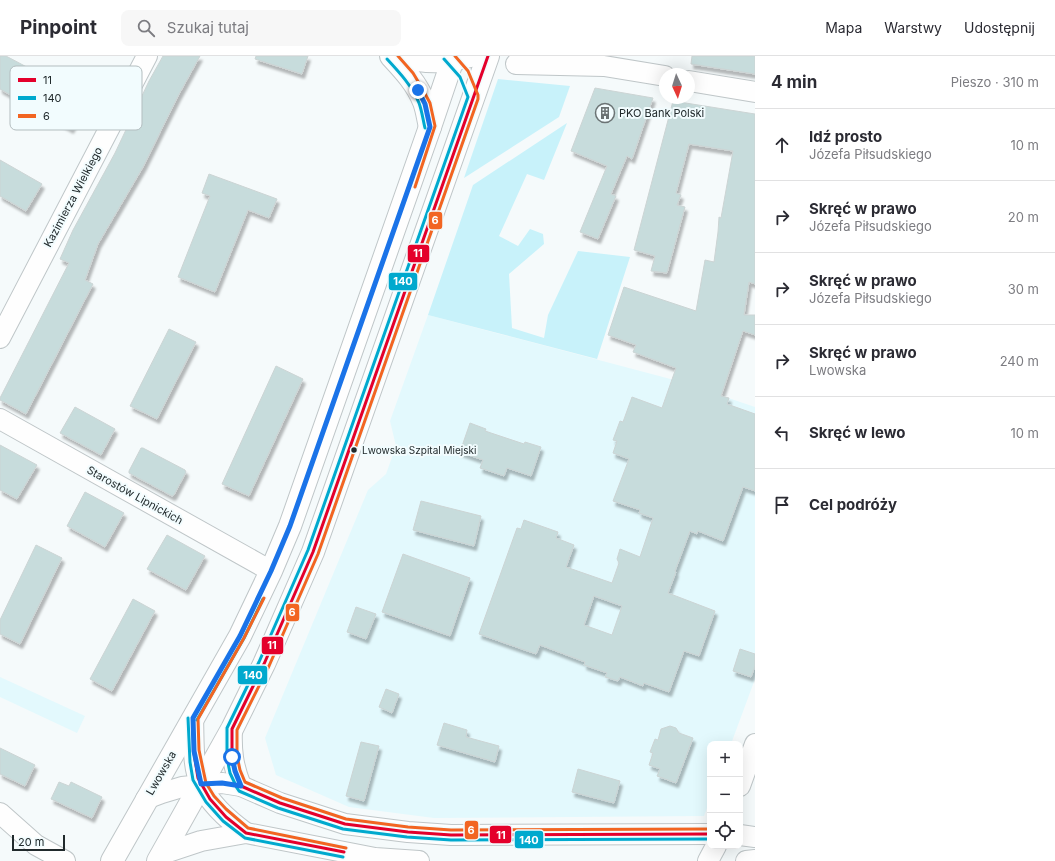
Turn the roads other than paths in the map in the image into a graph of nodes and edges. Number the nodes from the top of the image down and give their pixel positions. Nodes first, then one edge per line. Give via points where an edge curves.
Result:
1 (147, 56) edge
2 (391, 56) edge
3 (403, 56) edge
4 (488, 56) edge
5 (456, 57) edge
6 (615, 62) edge
7 (516, 64) dead end
8 (142, 66) edge
9 (659, 74) edge
10 (695, 82) edge
11 (755, 92) edge
12 (473, 97) junction
13 (430, 127) junction
14 (108, 130) edge
15 (0, 338) edge
16 (0, 419) edge
17 (271, 571) junction
18 (193, 718) junction
19 (232, 729) junction
20 (755, 744) edge
21 (743, 778) edge
22 (201, 784) junction
23 (241, 786) junction
24 (146, 799) junction
25 (0, 813) edge
26 (246, 833) junction
27 (707, 834) edge
28 (743, 835) edge
29 (755, 837) edge
30 (714, 849) edge
31 (160, 858) edge
32 (755, 860) edge
33 (65, 861) edge
34 (112, 861) edge
35 (419, 861) edge
36 (708, 861) edge
37 (746, 861) edge

1 - 8 street, Kazimierza Wielkiego
2 - 13 main road via 418,90 425,104
3 - 5 main road via 426,62
4 - 12 main road
5 - 12 main road
5 - 13 main road, Lwowska
6 - 7 street via 604,66
6 - 9 street
10 - 11 street
12 - 19 main road via 313,552 264,664
13 - 17 main road, Lwowska via 292,519
14 - 15 street, Kazimierza Wielkiego
16 - 17 street, Starostów Lipnickich
17 - 18 main road, Lwowska via 240,636
18 - 22 street via 194,751
18 - 24 main road, Lwowska
19 - 22 main road
19 - 23 street via 232,757
20 - 21 street
22 - 23 street via 222,783
22 - 24 street via 162,792
22 - 26 street via 210,800
22 - 31 main road
23 - 27 street via 280,803 345,824 408,832 451,835
24 - 34 main road, Lwowska
25 - 33 street via 36,845
26 - 31 street via 201,841
26 - 35 street via 375,858
28 - 29 street
30 - 36 street
32 - 37 street

